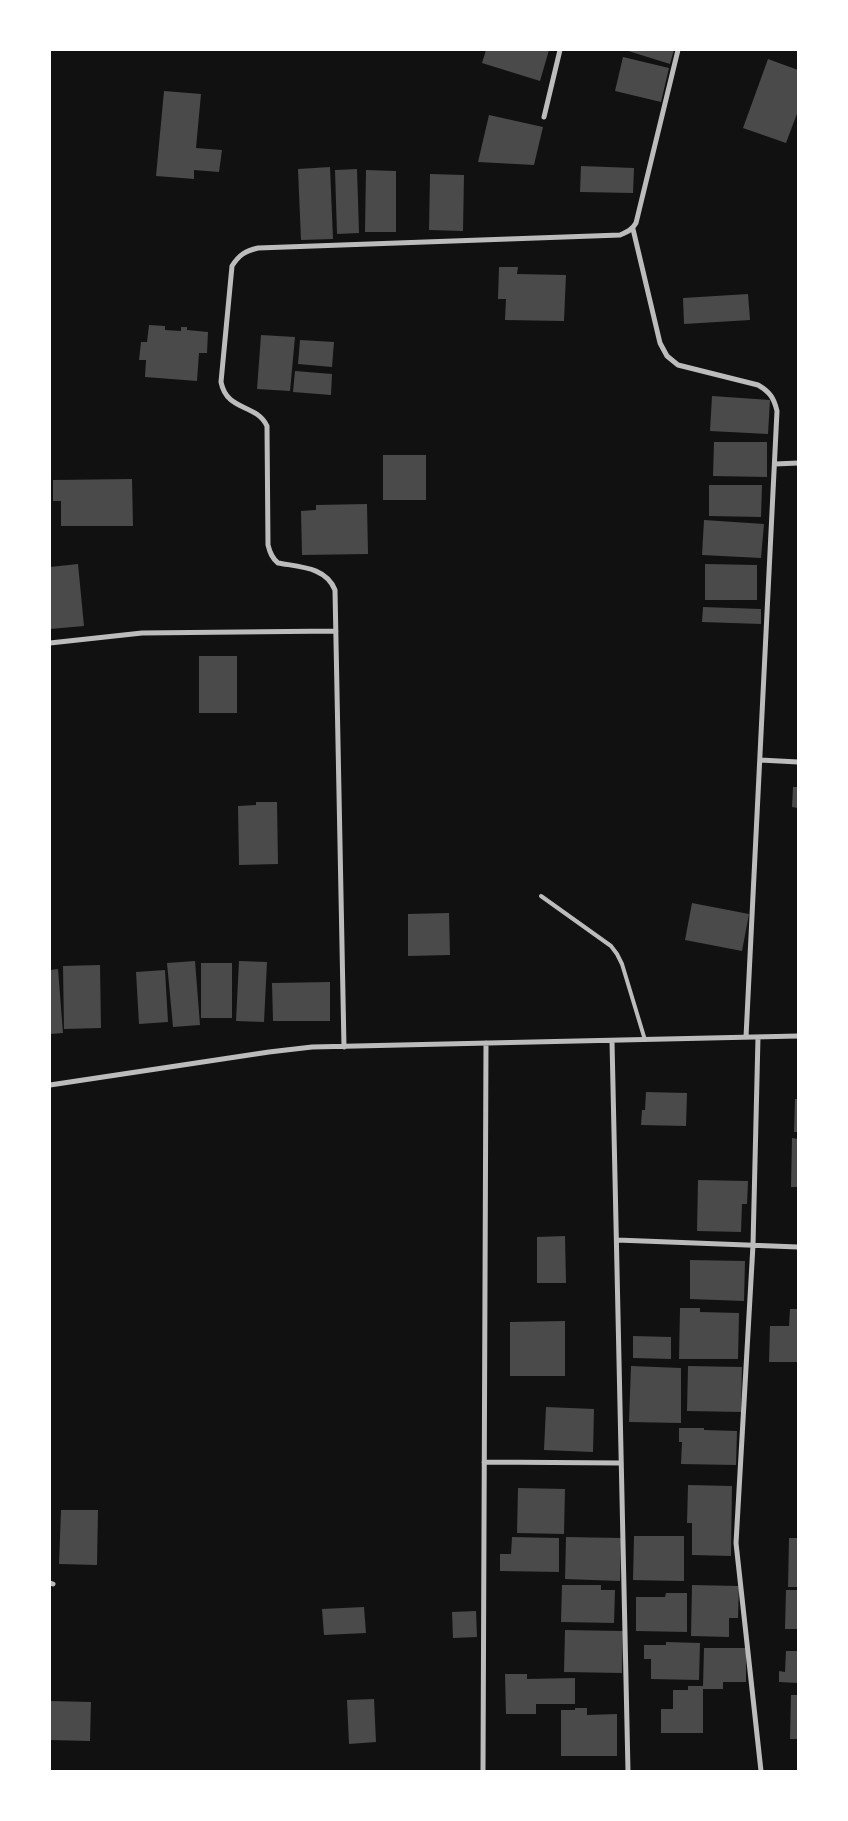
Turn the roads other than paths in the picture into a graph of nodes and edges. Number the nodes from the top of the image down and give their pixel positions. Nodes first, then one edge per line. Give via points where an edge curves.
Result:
1 (560, 50) edge
2 (678, 50) edge
3 (544, 117) dead end
4 (633, 229) junction
5 (775, 464) junction
6 (798, 464) edge
7 (336, 631) junction
8 (50, 643) edge
9 (760, 760) junction
10 (798, 762) edge
11 (541, 896) dead end
12 (798, 1036) edge
13 (746, 1037) junction
14 (758, 1037) junction
15 (646, 1040) junction
16 (612, 1041) junction
17 (486, 1043) junction
18 (344, 1046) junction
19 (50, 1085) edge
20 (616, 1240) junction
21 (753, 1245) junction
22 (798, 1247) edge
23 (484, 1462) junction
24 (621, 1463) junction
25 (483, 1771) edge
26 (628, 1771) edge
27 (761, 1771) edge

1 - 3 street
2 - 4 street
4 - 5 street via 660,343 667,356 678,365 758,385 769,391 777,411
4 - 7 street via 620,234 258,248 238,256 232,266 221,382 223,393 232,402 264,418 268,426 270,552 278,562 326,574 332,580
5 - 6 street
5 - 9 street
7 - 8 street via 142,633
7 - 18 street
9 - 10 street
9 - 13 street
11 - 15 lane via 611,946 617,954
12 - 14 street
13 - 14 street
13 - 15 street
14 - 21 street
15 - 16 street
16 - 17 street
16 - 20 street
17 - 18 street
17 - 23 street
18 - 19 street via 269,1052
20 - 21 street
20 - 24 street
21 - 22 street
21 - 27 street via 736,1543
23 - 24 street
23 - 25 street
24 - 26 street

